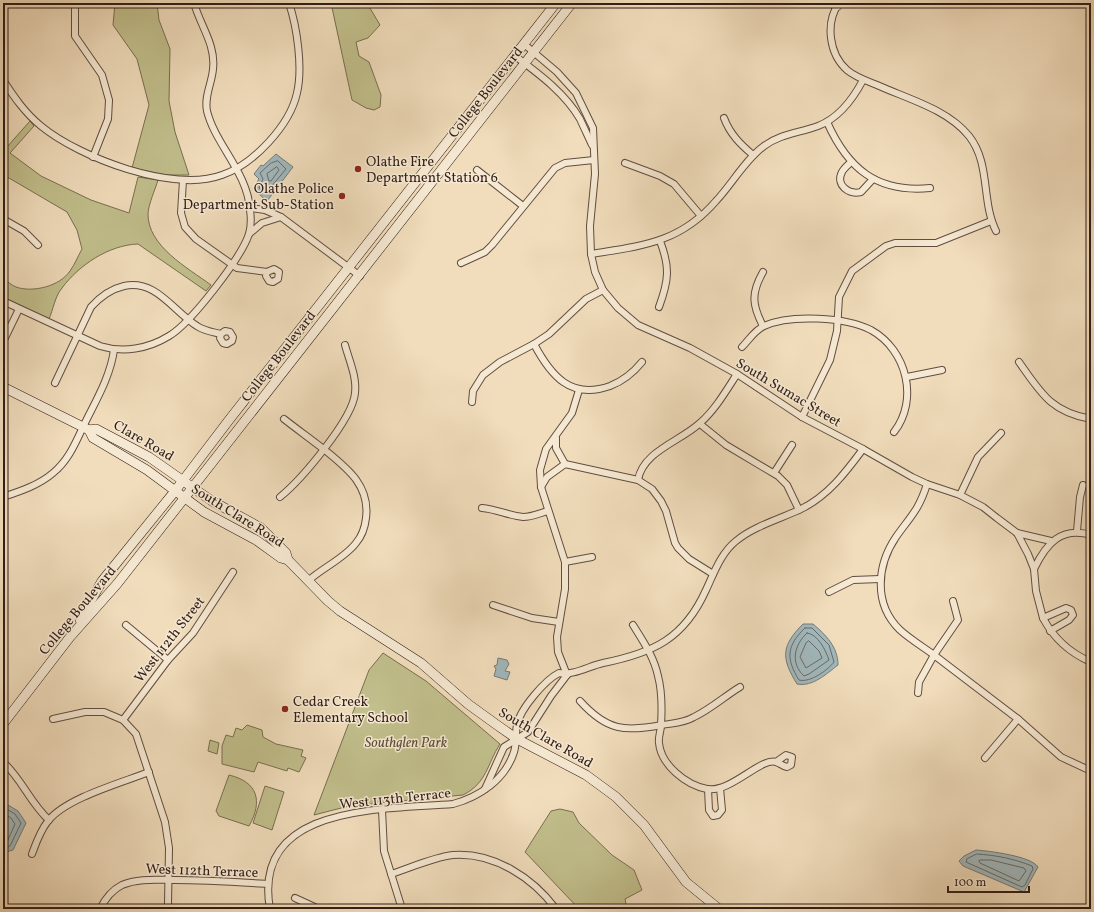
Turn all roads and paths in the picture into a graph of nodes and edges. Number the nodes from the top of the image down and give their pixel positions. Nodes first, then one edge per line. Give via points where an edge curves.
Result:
1 (75, 3) edge
2 (194, 3) edge
3 (289, 3) edge
4 (556, 3) edge
5 (572, 3) edge
6 (836, 4) edge
7 (524, 44) junction
8 (534, 52) junction
9 (515, 56) junction
10 (525, 64) junction
11 (3, 80) edge
12 (863, 80) junction
13 (724, 118) dead end
14 (827, 122) junction
15 (593, 146) junction
16 (753, 155) junction
17 (93, 157) junction
18 (594, 160) junction
19 (851, 162) junction
20 (625, 163) dead end
21 (236, 169) junction
22 (477, 170) dead end
23 (873, 179) junction
24 (183, 180) junction
25 (930, 188) dead end
26 (524, 206) junction
27 (250, 208) junction
28 (701, 216) junction
29 (281, 217) junction
30 (3, 219) edge
31 (991, 221) junction
32 (996, 231) dead end
33 (249, 234) junction
34 (660, 241) junction
35 (38, 245) dead end
36 (591, 254) junction
37 (461, 263) dead end
38 (231, 265) junction
39 (349, 267) junction
40 (267, 272) dead end
41 (763, 272) dead end
42 (360, 276) junction
43 (603, 290) junction
44 (3, 301) edge
45 (659, 306) dead end
46 (19, 309) junction
47 (189, 319) junction
48 (838, 320) junction
49 (763, 326) junction
50 (221, 334) dead end
51 (77, 336) junction
52 (3, 342) edge
53 (534, 344) junction
54 (345, 345) dead end
55 (742, 347) dead end
56 (114, 350) junction
57 (642, 362) dead end
58 (1019, 362) dead end
59 (942, 370) dead end
60 (737, 374) junction
61 (906, 377) junction
62 (55, 383) dead end
63 (3, 387) edge
64 (579, 390) junction
65 (472, 402) dead end
66 (802, 417) junction
67 (284, 419) dead end
68 (1091, 419) edge
69 (700, 424) junction
70 (86, 428) junction
71 (894, 432) dead end
72 (1001, 433) dead end
73 (556, 438) junction
74 (792, 445) dead end
75 (323, 449) junction
76 (863, 449) junction
77 (565, 464) junction
78 (774, 473) junction
79 (183, 480) junction
80 (638, 480) junction
81 (927, 484) junction
82 (1083, 485) dead end
83 (193, 487) junction
84 (541, 487) junction
85 (175, 491) junction
86 (960, 495) junction
87 (3, 496) edge
88 (280, 497) dead end
89 (184, 498) junction
90 (482, 508) dead end
91 (799, 510) junction
92 (548, 511) junction
93 (1077, 531) junction
94 (1017, 533) junction
95 (1091, 535) edge
96 (1051, 541) junction
97 (592, 557) dead end
98 (288, 560) junction
99 (565, 562) junction
100 (1034, 569) junction
101 (233, 572) dead end
102 (713, 574) junction
103 (880, 579) junction
104 (308, 581) junction
105 (829, 592) dead end
106 (953, 601) dead end
107 (492, 605) dead end
108 (1043, 618) junction
109 (559, 622) junction
110 (126, 625) dead end
111 (633, 625) dead end
112 (1050, 631) junction
113 (70, 637) junction
114 (649, 650) junction
115 (934, 655) junction
116 (168, 660) junction
117 (1091, 662) edge
118 (567, 675) junction
119 (740, 686) dead end
120 (918, 693) dead end
121 (580, 701) dead end
122 (53, 719) dead end
123 (1018, 719) junction
124 (123, 720) junction
125 (3, 724) edge
126 (661, 725) junction
127 (517, 739) junction
128 (985, 758) dead end
129 (3, 762) edge
130 (776, 762) dead end
131 (1091, 771) edge
132 (149, 772) junction
133 (720, 788) junction
134 (485, 789) junction
135 (708, 789) junction
136 (382, 810) junction
137 (48, 820) junction
138 (32, 854) dead end
139 (391, 874) junction
140 (167, 880) junction
141 (268, 884) junction
142 (295, 898) dead end
143 (100, 909) edge
144 (170, 909) edge
145 (270, 909) edge
146 (319, 909) edge
147 (401, 909) edge
148 (556, 909) edge
149 (719, 909) edge

1 - 17 street via 76,36 102,75 110,100 108,119
2 - 21 street via 212,47 213,69 206,110
3 - 21 street via 294,17 300,71 297,93 288,115 275,134 261,151
4 - 7 street, College Boulevard
5 - 8 street, College Boulevard
6 - 12 street via 831,25 832,45 842,65
7 - 8 street, South Sumac Street
7 - 9 street, College Boulevard
8 - 10 street, College Boulevard
8 - 15 street, South Sumac Street via 576,93 593,128
9 - 10 street, South Sumac Street
9 - 39 street, College Boulevard
10 - 15 street, South Sumac Street via 568,102 580,119
10 - 42 street, College Boulevard
11 - 17 street via 22,108 41,126 60,140
12 - 14 street via 852,99
12 - 31 street via 941,113 964,130 977,149 982,163
13 - 16 street via 735,138
14 - 16 street via 784,135
14 - 19 street
15 - 18 street, South Sumac Street
16 - 28 street via 715,203
17 - 24 street via 138,173
18 - 26 street via 565,163 555,168
18 - 36 street, South Sumac Street
19 - 23 street
19 - 23 street via 841,173 840,180 845,189 850,192 861,192
20 - 28 street via 674,184
21 - 24 street via 222,176
21 - 27 street via 248,193
22 - 26 street
23 - 25 street via 911,190
24 - 38 street via 181,213 185,227 196,239
26 - 37 street via 485,252
27 - 29 street via 265,210
27 - 33 street
28 - 34 street via 682,230
29 - 33 street via 262,223
29 - 39 street
30 - 35 street via 24,231
31 - 32 street
31 - 48 street via 936,243 895,243 878,250 852,271 846,280 839,297
33 - 38 street
34 - 36 street
34 - 45 street via 668,260 668,272
36 - 43 street, South Sumac Street
38 - 40 street
38 - 47 street
39 - 42 street
39 - 79 street, College Boulevard
41 - 49 street via 753,294
42 - 83 street, College Boulevard
43 - 53 street via 586,299 561,324
43 - 60 street, South Sumac Street via 618,308 638,324 690,348
44 - 46 street
46 - 51 street
46 - 52 street
47 - 50 street via 204,330
47 - 51 street via 163,297 147,287 134,284 118,287 100,297 91,307
47 - 56 street via 170,336 146,346
48 - 49 street via 793,318
48 - 61 street via 871,330 886,342 900,361
48 - 66 street via 836,343 830,360
49 - 55 street
51 - 56 street
51 - 62 street
53 - 64 street via 550,370
53 - 65 street via 500,362 483,375 473,391
54 - 75 street via 354,378 354,401 347,417
56 - 70 street via 112,363
57 - 64 street via 635,371 618,383 603,388
58 - 68 street via 1046,400 1076,416
59 - 61 street
60 - 66 street, South Sumac Street
60 - 69 street
61 - 71 street via 907,403 902,422
63 - 70 street, Clare Road
64 - 73 street via 572,413
66 - 76 street, South Sumac Street
67 - 75 street
69 - 78 street via 726,445
69 - 80 street via 652,457 643,467
70 - 79 street, Clare Road via 96,429 149,456
70 - 85 street, Clare Road via 93,438 147,470
70 - 87 street via 69,456 52,474 28,488
72 - 86 street via 978,457
73 - 77 street via 556,448
73 - 84 street via 542,459
74 - 78 street
75 - 88 street via 293,487
75 - 104 street via 351,472 362,488 366,514 360,536 349,551 321,569
76 - 81 street, South Sumac Street
76 - 91 street via 840,480 822,496
77 - 80 street
77 - 84 street via 547,477
78 - 91 street via 786,485
79 - 83 street, South Clare Road
79 - 85 street, College Boulevard
80 - 102 street via 652,489 661,500 678,548 689,559
81 - 86 street, South Sumac Street
81 - 103 street via 917,510 890,546 882,563
82 - 93 street
83 - 89 street, College Boulevard
83 - 98 street, South Clare Road via 218,505 261,528 286,553
84 - 92 street
85 - 89 street, South Clare Road
85 - 113 street, College Boulevard via 102,581
86 - 94 street, South Sumac Street via 983,507
89 - 98 street, South Clare Road
89 - 113 street, College Boulevard via 117,584
90 - 92 street via 522,517
91 - 102 street via 743,535 729,549
92 - 99 street
93 - 95 street
93 - 96 street
94 - 96 street
94 - 100 street, South Sumac Street
96 - 100 street
97 - 99 street
98 - 104 street, South Clare Road
99 - 109 street via 565,589
100 - 108 street, South Sumac Street via 1036,591
101 - 116 street, West 112th Street via 193,633
102 - 114 street via 702,598 685,624 664,643
103 - 105 street via 853,580
103 - 115 street via 885,607 892,620 899,629
104 - 127 street, South Clare Road via 340,611 421,663 468,704
106 - 115 street via 958,620
107 - 109 street via 532,618
108 - 112 street, South Sumac Street
108 - 112 street via 1066,608 1071,610 1073,615 1069,620
109 - 118 street via 557,648
110 - 116 street
111 - 114 street
112 - 117 street, South Sumac Street via 1076,656
113 - 125 street, College Boulevard
114 - 118 street
114 - 126 street via 660,683
115 - 120 street via 919,682
115 - 123 street
116 - 124 street, West 112th Street
118 - 127 street via 528,732
118 - 127 street, West 113th Terrace via 559,673 539,689 517,724
119 - 126 street via 695,717 681,723
121 - 126 street via 598,718 609,724 633,730
122 - 124 street via 94,711 114,715
123 - 128 street
123 - 131 street via 1061,757
124 - 132 street via 136,734
126 - 135 street via 658,741 668,764 685,780
127 - 134 street via 504,747 500,753
127 - 134 street, West 113th Terrace via 508,765 491,787
127 - 149 street, South Clare Road via 586,775 616,798 644,825 686,882
129 - 137 street via 16,776 33,804
130 - 133 street via 761,765
132 - 137 street via 68,804
132 - 140 street via 166,822 169,848
133 - 135 street
133 - 135 street via 722,810 714,816 709,810
134 - 136 street, West 113th Terrace via 469,800 453,804
136 - 139 street via 384,851
136 - 141 street, West 113th Terrace via 355,812 331,818 313,823 297,833 278,854
137 - 138 street
139 - 147 street
139 - 148 street via 446,857 471,856 494,862 516,872 542,891
140 - 141 street, West 112th Terrace
140 - 143 street, West 112th Terrace via 137,880 120,886 108,895
140 - 144 street
141 - 145 street, West 113th Terrace
142 - 146 street

